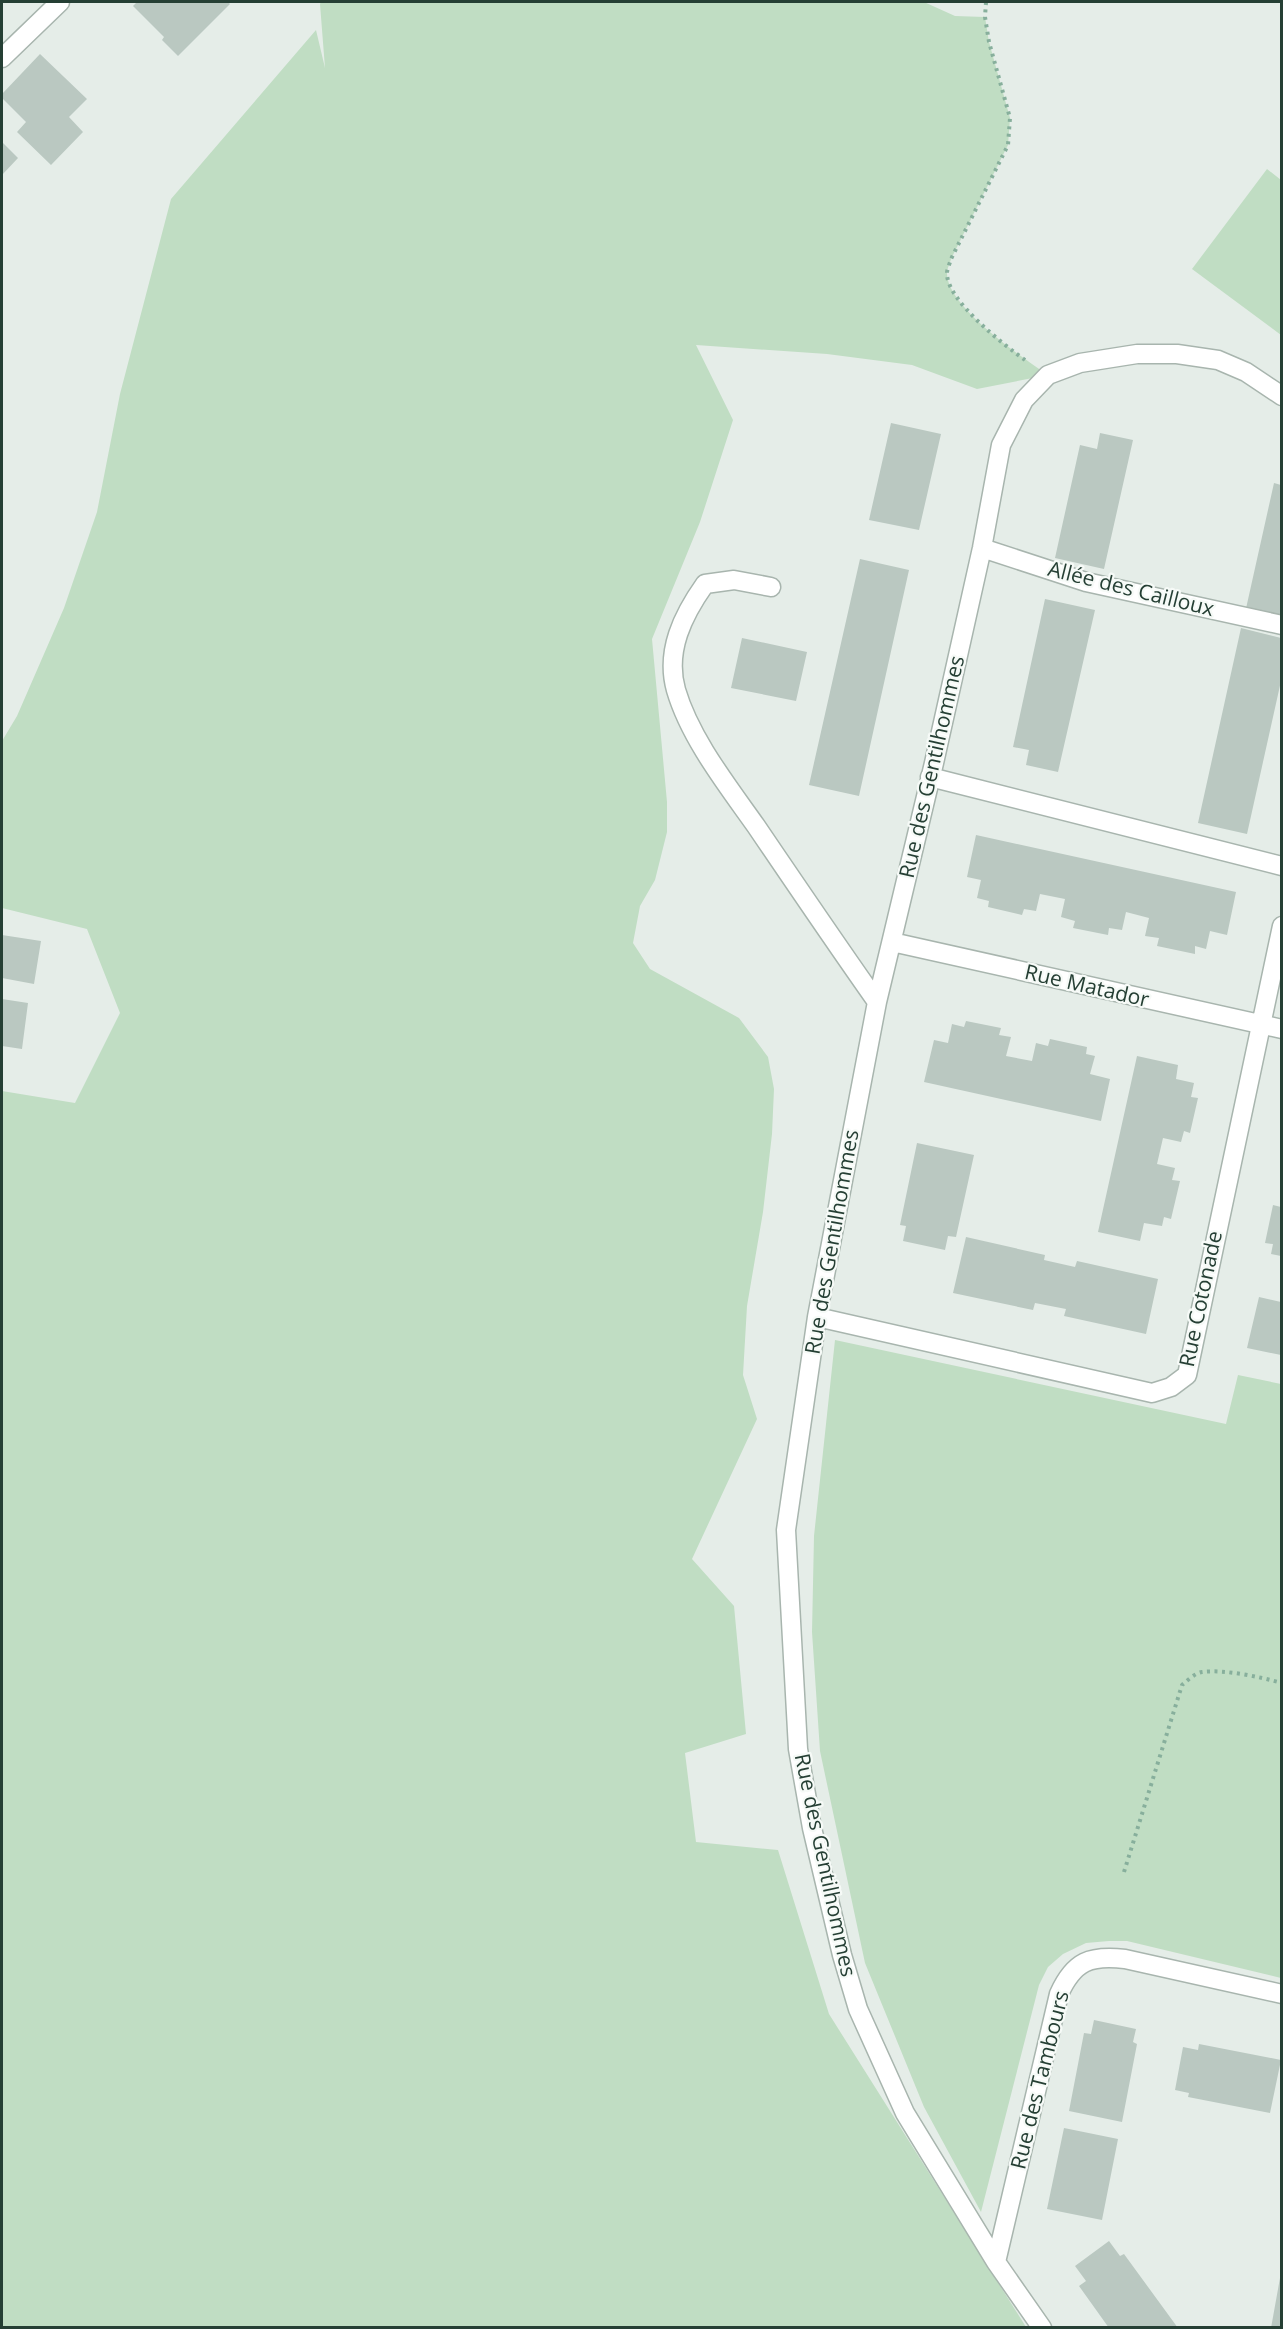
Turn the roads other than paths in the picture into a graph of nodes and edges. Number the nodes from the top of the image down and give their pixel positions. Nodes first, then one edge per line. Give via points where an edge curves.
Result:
1 (60, 2) edge
2 (2, 58) edge
3 (1281, 396) edge
4 (982, 548) junction
5 (771, 587) dead end
6 (1281, 625) edge
7 (930, 777) junction
8 (1281, 866) edge
9 (1281, 926) edge
10 (892, 942) junction
11 (877, 1002) junction
12 (1259, 1024) junction
13 (1281, 1029) edge
14 (817, 1317) junction
15 (1281, 1994) edge
16 (996, 2262) junction
17 (1042, 2328) edge

1 - 2 street
3 - 4 street, Rue des Gentilhommes via 1246,372 1218,360 1177,354 1137,354 1080,363 1048,375 1024,400 1001,445
4 - 6 street, Allée des Cailloux via 1086,582
4 - 7 street, Rue des Gentilhommes
5 - 11 street via 734,580 705,584 687,610 673,648 675,689 713,764
7 - 8 street
7 - 10 street, Rue des Gentilhommes
9 - 12 street, Rue Cotonade
10 - 11 street, Rue des Gentilhommes
10 - 12 street, Rue Matador
11 - 14 street, Rue des Gentilhommes
12 - 13 street, Rue Matador
12 - 14 street, Rue Cotonade via 1186,1375 1172,1387 1152,1393
14 - 16 street, Rue des Gentilhommes via 786,1530 798,1749 812,1828 858,2009 905,2113
15 - 16 street, Rue des Tambours via 1125,1959 1092,1959 1073,1969 1059,1994
16 - 17 street, Rue des Gentilhommes

